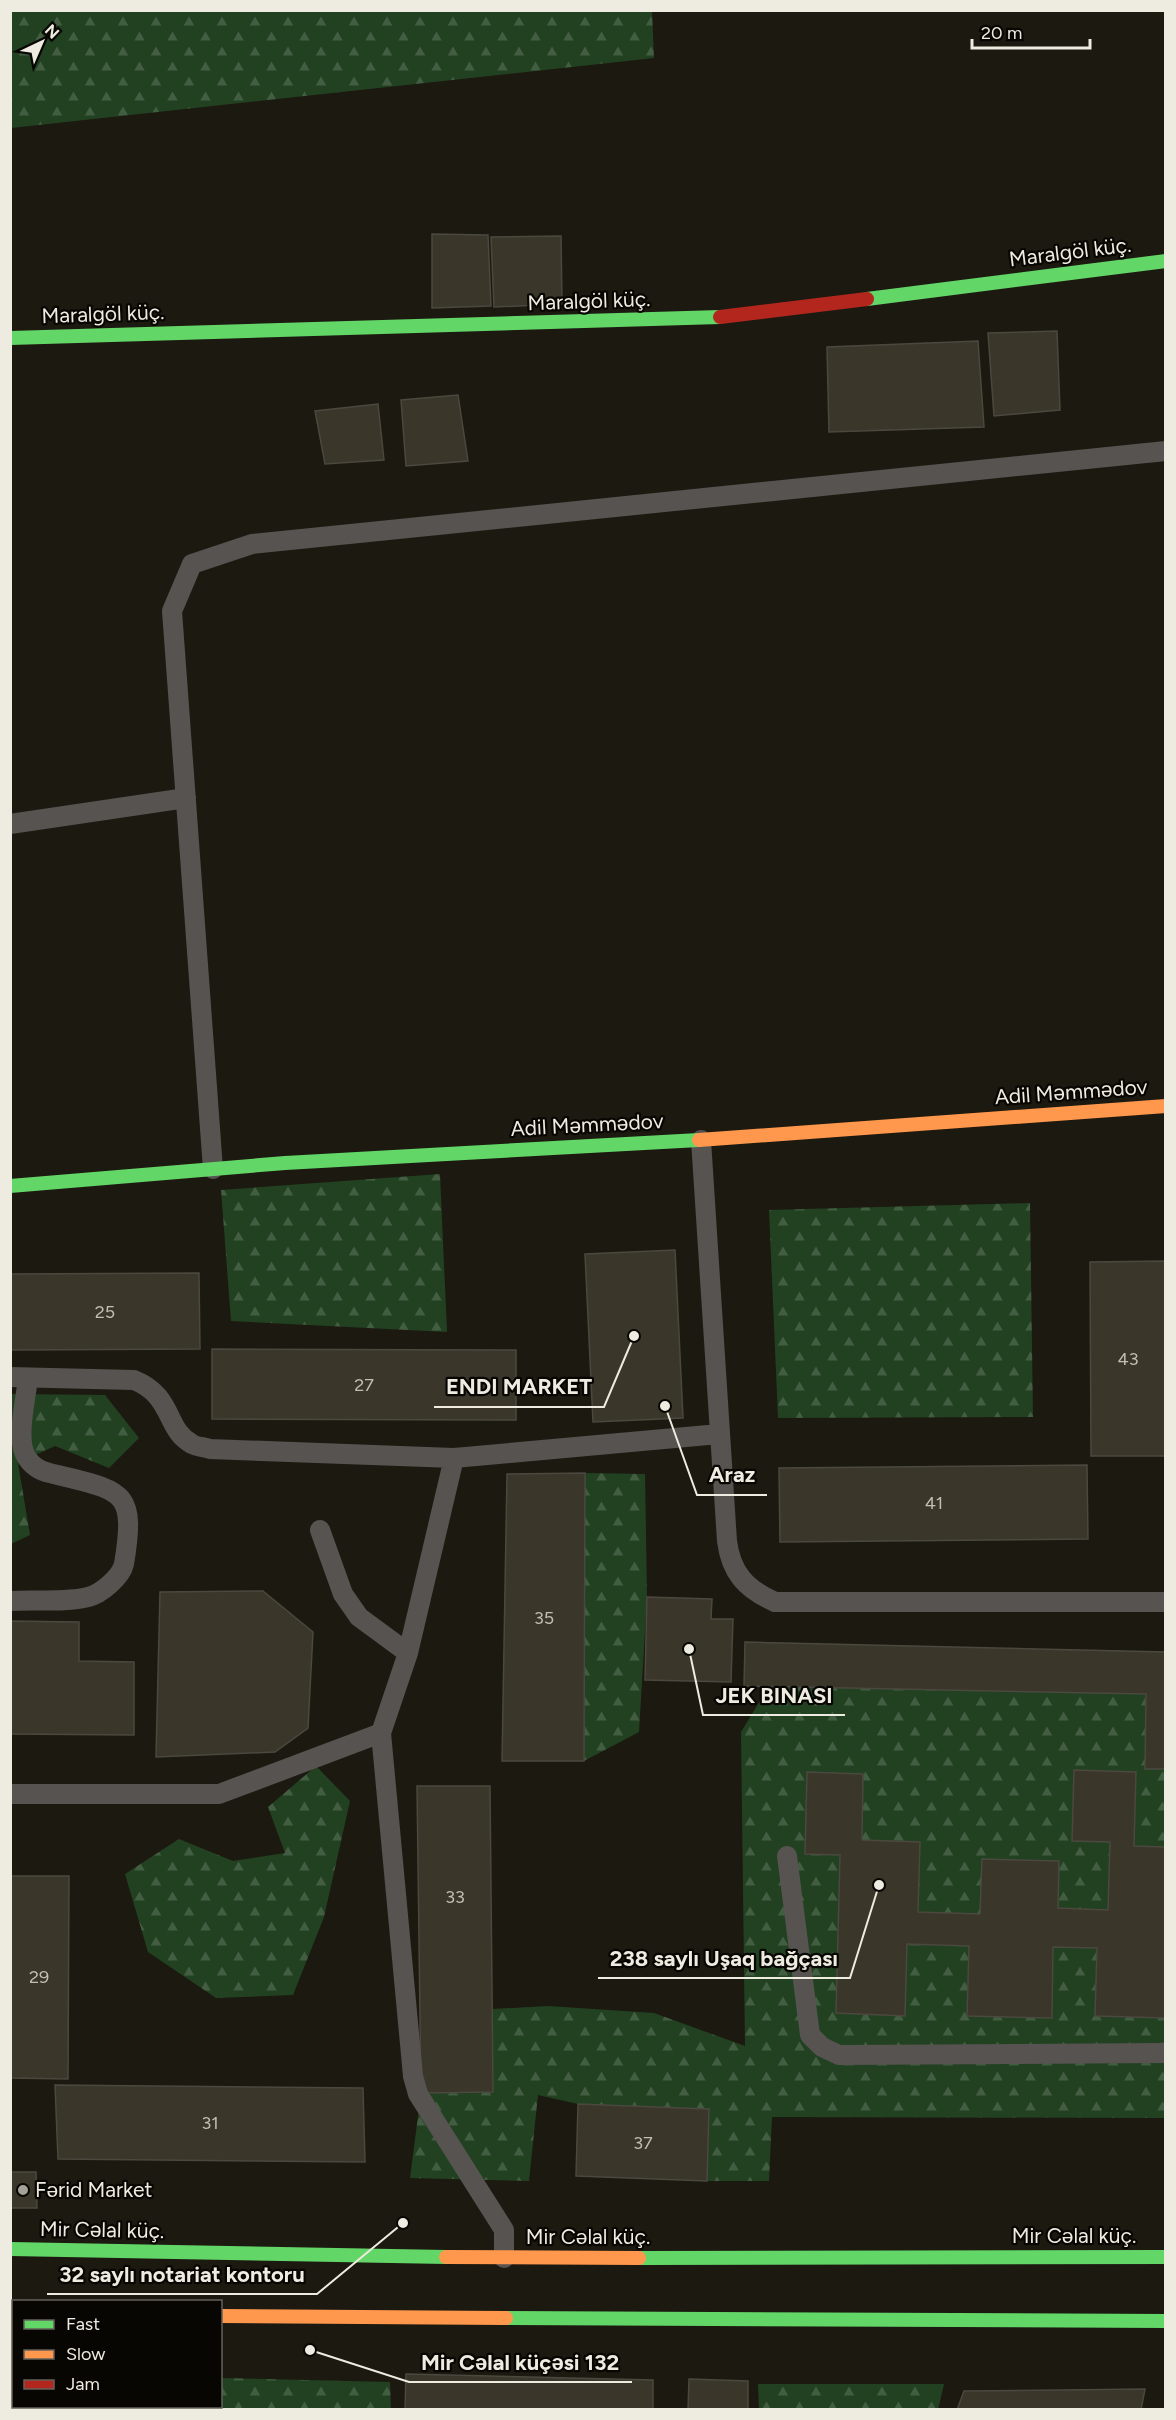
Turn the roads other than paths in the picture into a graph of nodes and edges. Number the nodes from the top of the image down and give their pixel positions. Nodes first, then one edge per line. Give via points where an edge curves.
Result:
1 (1166, 261) edge
2 (10, 338) edge
3 (1166, 451) edge
4 (186, 798) junction
5 (10, 824) edge
6 (1166, 1106) edge
7 (701, 1140) junction
8 (213, 1169) junction
9 (10, 1186) edge
10 (19, 1378) edge
11 (719, 1434) junction
12 (454, 1458) junction
13 (320, 1530) dead end
14 (10, 1601) edge
15 (1166, 1602) edge
16 (408, 1653) junction
17 (381, 1733) junction
18 (10, 1794) edge
19 (787, 1856) dead end
20 (1166, 2053) edge
21 (10, 2249) edge
22 (1166, 2257) edge
23 (504, 2258) junction
24 (222, 2316) edge
25 (1166, 2321) edge

1 - 2 street, Maralgöl küç. via 706,319
3 - 4 lane via 252,544 192,564 172,611
4 - 5 lane
4 - 8 lane
6 - 7 street, Adil Məmmədov
7 - 8 street, Adil Məmmədov
7 - 11 lane
8 - 9 street, Adil Məmmədov
10 - 12 lane via 134,1380 161,1397 179,1434 192,1444 210,1449
10 - 14 lane via 21,1446 28,1459 39,1470 108,1488 124,1500 130,1520 123,1568 108,1586 89,1597
11 - 12 lane
11 - 15 lane via 730,1563 757,1594 776,1602
12 - 16 lane
13 - 16 lane via 343,1594 359,1617
16 - 17 lane
17 - 18 lane via 219,1794
17 - 23 lane via 413,2076 418,2094 504,2230
19 - 20 lane via 810,2035 822,2047 839,2055
21 - 23 street, Mir Cəlal küç.
22 - 23 street, Mir Cəlal küç.
24 - 25 street

